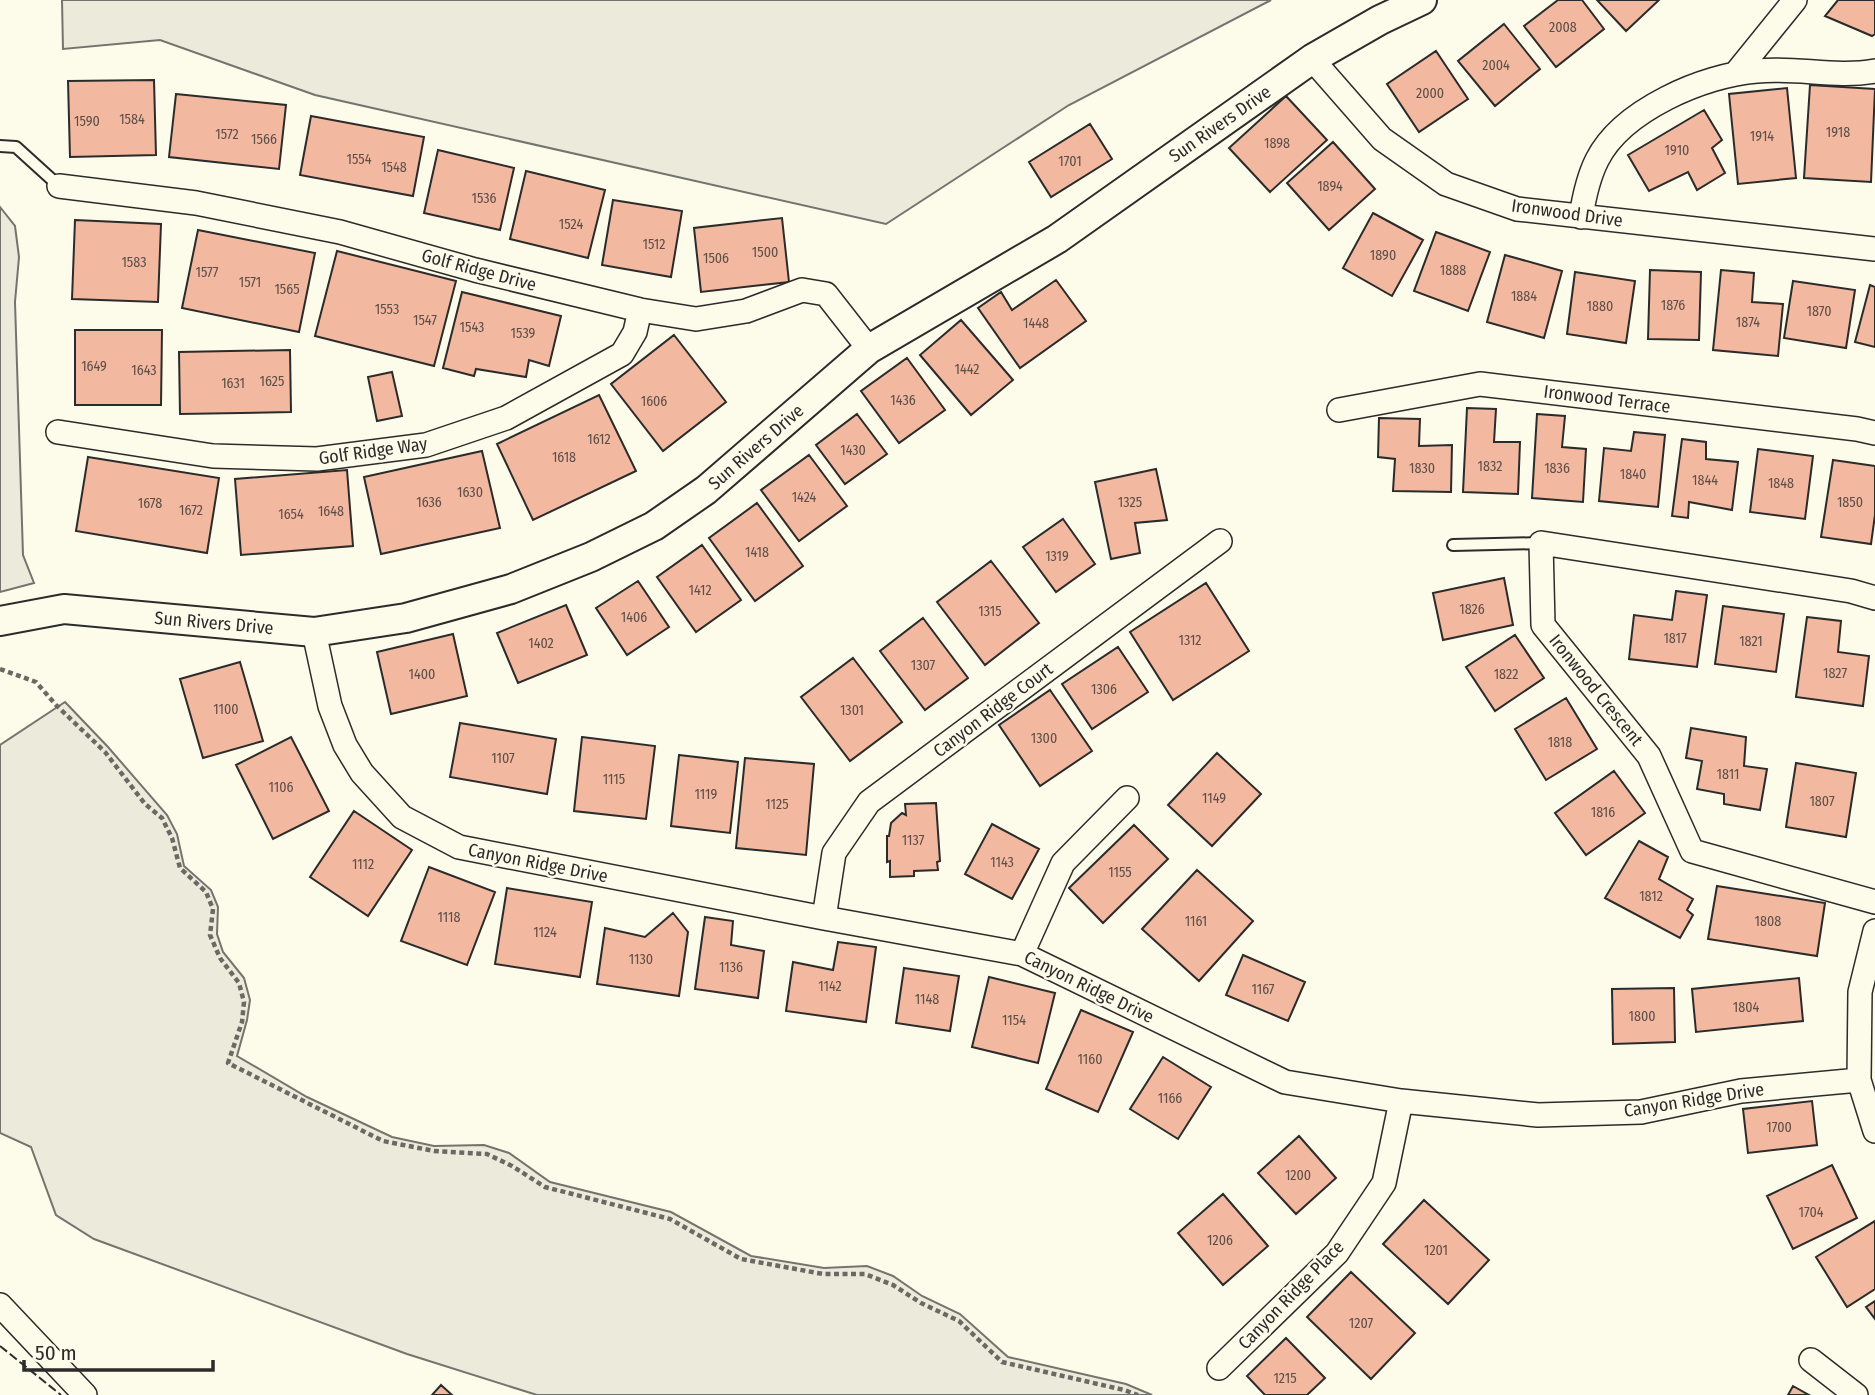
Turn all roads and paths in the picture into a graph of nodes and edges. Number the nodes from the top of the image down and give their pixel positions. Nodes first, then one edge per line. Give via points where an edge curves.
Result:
1 (1422, 0) edge
2 (1796, 0) edge
3 (1312, 59) junction
4 (1875, 71) edge
5 (1736, 74) junction
6 (0, 146) edge
7 (59, 186) joint
8 (1581, 217) junction
9 (1875, 248) edge
10 (639, 310) junction
11 (869, 349) junction
12 (1339, 410) dead end
13 (58, 432) dead end
14 (1875, 433) edge
15 (1220, 541) dead end
16 (1541, 543) junction
17 (1454, 545) dead end
18 (1875, 598) edge
19 (0, 621) edge
20 (314, 632) junction
21 (0, 669) edge
22 (1127, 799) dead end
23 (1875, 902) edge
24 (824, 919) junction
25 (1875, 931) edge
26 (1022, 954) junction
27 (1859, 1080) junction
28 (1401, 1101) junction
29 (1875, 1131) edge
30 (0, 1305) edge
31 (1811, 1360) dead end
32 (1219, 1368) dead end
33 (85, 1395) edge
34 (1138, 1395) edge
35 (1856, 1395) edge

1 - 3 street, Sun Rivers Drive
2 - 5 street
3 - 8 street, Ironwood Drive via 1382,139 1446,184 1517,209
3 - 11 street, Sun Rivers Drive via 1057,239
4 - 5 street
5 - 8 street via 1685,89 1630,123 1597,159
6 - 7 lane via 16,147
7 - 10 street, Golf Ridge Drive via 196,203 340,232
8 - 9 street, Ironwood Drive
10 - 11 street, Golf Ridge Drive via 696,319 746,311 802,290 827,294
10 - 13 street, Golf Ridge Way via 635,332 622,354 506,418 426,445 317,459 213,456
11 - 20 street, Sun Rivers Drive via 706,490 654,526 510,589 406,618
12 - 14 street, Ironwood Terrace via 1480,384
15 - 24 street, Canyon Ridge Court via 869,802 834,853
16 - 17 lane
16 - 18 street
16 - 23 street, Ironwood Crescent via 1543,625 1649,756 1692,850
19 - 20 street, Sun Rivers Drive via 64,609
20 - 24 street, Canyon Ridge Drive via 330,706 345,745 362,773 402,817 459,847
21 - 34 path via 36,682 104,752 145,804 162,818 180,868 206,892 213,909 210,935 239,983 244,1002 228,1063 383,1141 434,1151 487,1154 545,1188 670,1219 741,1259 823,1274 865,1275 959,1321 1002,1363
22 - 26 street via 1063,863
24 - 26 street, Canyon Ridge Drive
25 - 27 street via 1860,992
26 - 28 street, Canyon Ridge Drive via 1285,1082
27 - 28 street, Canyon Ridge Drive via 1741,1091 1641,1112 1538,1115
27 - 29 street
28 - 32 street, Canyon Ridge Place via 1384,1183 1337,1253
30 - 33 street
31 - 35 street

